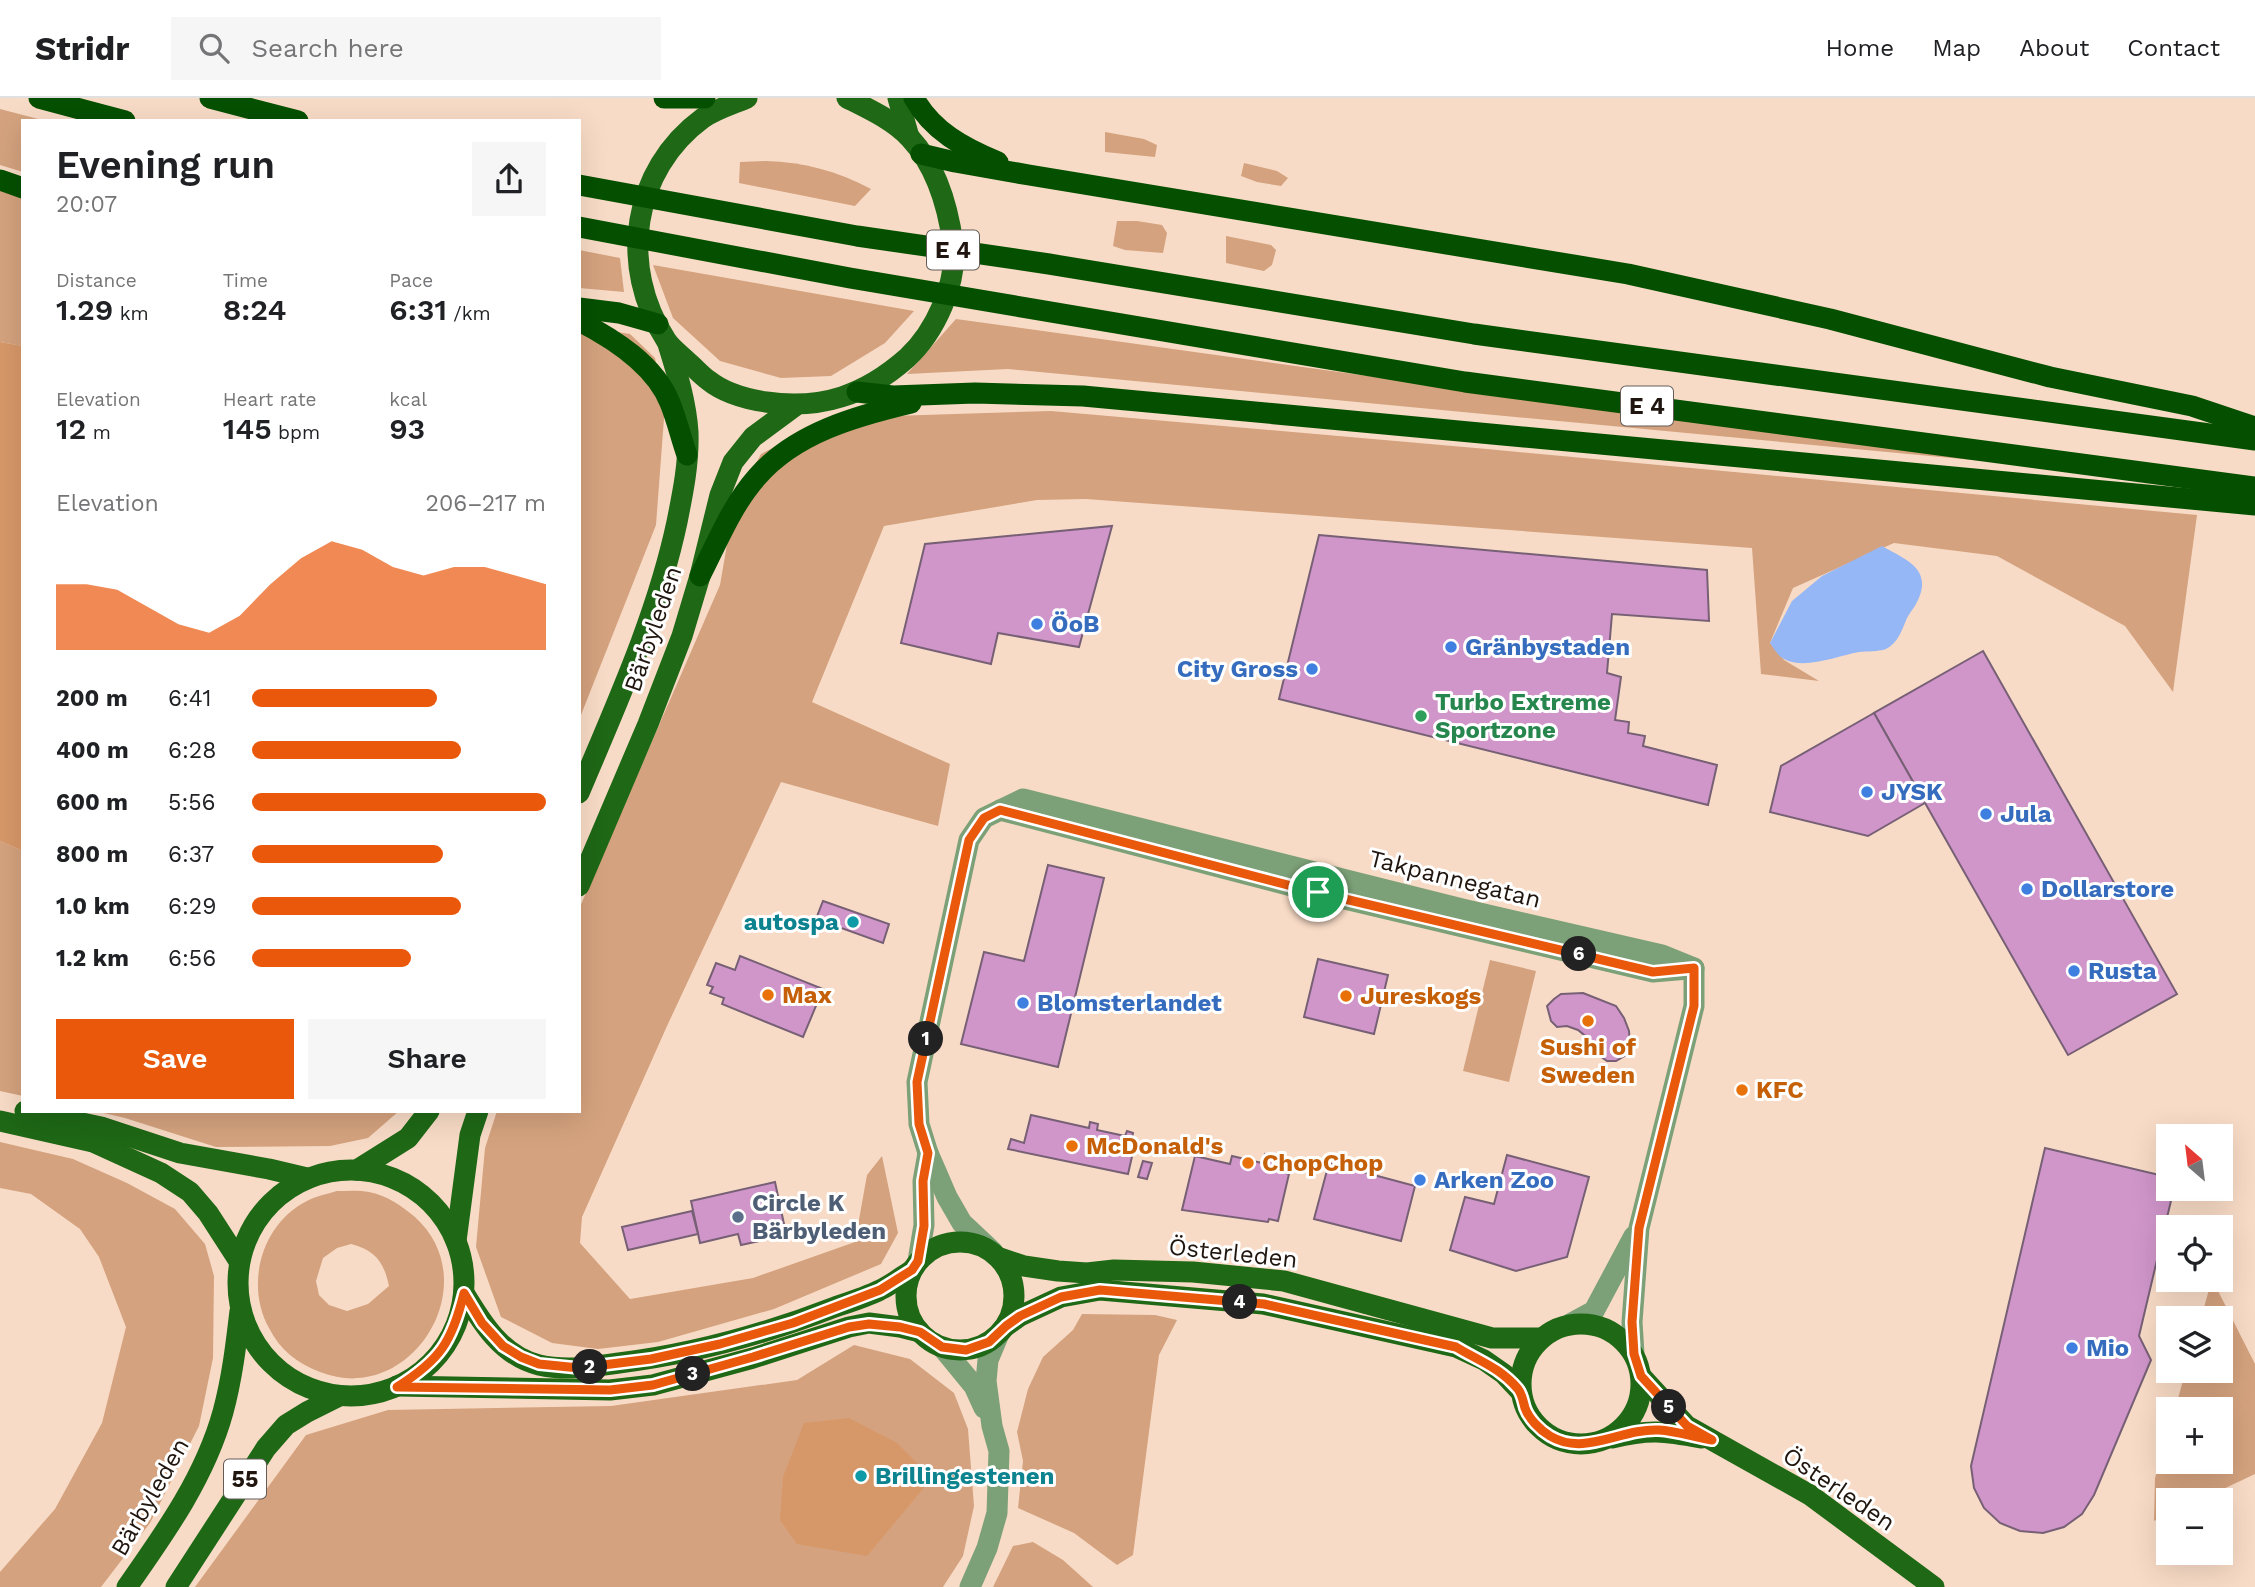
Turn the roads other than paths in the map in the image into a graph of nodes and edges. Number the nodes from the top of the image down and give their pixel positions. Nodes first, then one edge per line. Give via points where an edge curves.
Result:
1 (39, 98) edge
2 (210, 98) edge
3 (664, 98) edge
4 (705, 98) edge
5 (747, 98) edge
6 (847, 98) edge
7 (898, 98) edge
8 (914, 98) edge
9 (118, 119) edge
10 (290, 119) edge
11 (915, 146) junction
12 (1029, 175) junction
13 (0, 180) edge
14 (581, 185) edge
15 (21, 187) edge
16 (581, 227) edge
17 (581, 308) edge
18 (581, 322) edge
19 (662, 333) junction
20 (857, 392) junction
21 (945, 395) junction
22 (794, 406) junction
23 (2255, 427) edge
24 (2255, 440) edge
25 (687, 455) junction
26 (2255, 487) edge
27 (2255, 505) edge
28 (700, 576) junction
29 (581, 788) edge
30 (581, 881) edge
31 (0, 1106) edge
32 (21, 1110) edge
33 (33, 1113) edge
34 (428, 1113) edge
35 (477, 1113) edge
36 (0, 1121) edge
37 (928, 1153) junction
38 (357, 1170) junction
39 (307, 1178) junction
40 (1639, 1228) junction
41 (456, 1241) junction
42 (997, 1255) junction
43 (239, 1261) junction
44 (915, 1266) junction
45 (464, 1293) junction
46 (240, 1309) junction
47 (1570, 1324) junction
48 (1002, 1330) junction
49 (920, 1332) junction
50 (1539, 1338) junction
51 (942, 1347) junction
52 (1634, 1354) junction
53 (1641, 1376) junction
54 (397, 1387) junction
55 (1520, 1391) junction
56 (339, 1396) junction
57 (992, 1426) junction
58 (1607, 1439) junction
59 (1712, 1440) junction
60 (127, 1587) edge
61 (176, 1587) edge
62 (970, 1587) edge
63 (1934, 1587) edge

1 - 9 highway
2 - 10 highway
3 - 4 highway
5 - 19 main road, Bärbyleden via 705,117 676,143 643,199 639,273
6 - 11 main road via 883,117
7 - 11 main road
8 - 12 highway via 931,123 950,138
11 - 12 highway via 955,162
11 - 20 main road via 937,182 949,218 954,254 951,276 940,313 917,348 888,374
12 - 23 highway via 1628,274 1830,319 2050,377 2192,406
13 - 15 highway
14 - 24 highway, E 4 via 857,236 1474,334
16 - 26 highway, E 4 via 734,258 1465,382
17 - 19 highway via 619,313
18 - 25 highway via 621,345 650,372 669,400
19 - 22 main road via 709,382 743,398
19 - 25 main road, Bärbyleden via 682,391
20 - 21 highway
20 - 22 main road
21 - 27 highway via 1097,398
21 - 28 highway via 850,419 782,453 756,478
22 - 28 main road, Bärbyleden via 753,437 733,462
25 - 29 main road, Bärbyleden via 671,548 648,622
28 - 30 main road, Bärbyleden via 648,724
31 - 32 main road
33 - 39 main road via 180,1153
34 - 38 main road via 408,1139
35 - 41 main road via 470,1135
36 - 43 main road via 93,1142 160,1173 190,1192
37 - 40 street, Takpannegatan via 919,1124 917,1082 969,840 984,818 1023,799 1662,956 1694,968 1694,1006
37 - 42 street, Takpannegatan via 962,1223
37 - 44 street, Takpannegatan via 924,1226
38 - 39 main road
38 - 41 main road via 389,1176 417,1191 440,1213
39 - 43 main road via 263,1211 248,1234
40 - 47 street, Takpannegatan via 1594,1311
40 - 52 street, Takpannegatan
41 - 45 main road
42 - 44 main road via 974,1243 954,1241 934,1247
42 - 48 main road via 1014,1284 1013,1305
42 - 50 main road, Österleden via 1024,1266 1058,1271 1193,1272 1284,1281 1492,1338
43 - 46 main road
44 - 45 main road via 880,1290 781,1327 651,1359 579,1368 539,1364 503,1346
44 - 49 main road via 906,1286 906,1303
45 - 54 main road via 457,1322 443,1349 422,1371
46 - 56 main road via 253,1341 276,1368 305,1387
46 - 60 main road, Bärbyleden / 55 via 223,1414 200,1473
47 - 50 main road
47 - 52 main road via 1609,1330
48 - 51 main road via 978,1347
48 - 55 main road, Österleden via 1061,1297 1100,1290 1264,1304 1456,1347 1484,1360
48 - 57 street via 986,1381
49 - 51 main road
49 - 54 main road via 869,1324 849,1327 653,1385 610,1390
50 - 55 main road via 1524,1363
51 - 57 street via 974,1386
52 - 53 main road
53 - 58 main road via 1636,1410 1624,1427
53 - 59 main road, Österleden via 1687,1426
54 - 56 main road via 369,1395
55 - 58 main road via 1527,1412 1551,1437 1571,1444
56 - 61 main road, 55 via 286,1425 266,1448
57 - 62 street via 999,1451 996,1522
58 - 59 main road, Österleden via 1659,1430
59 - 63 main road, Österleden via 1810,1495

